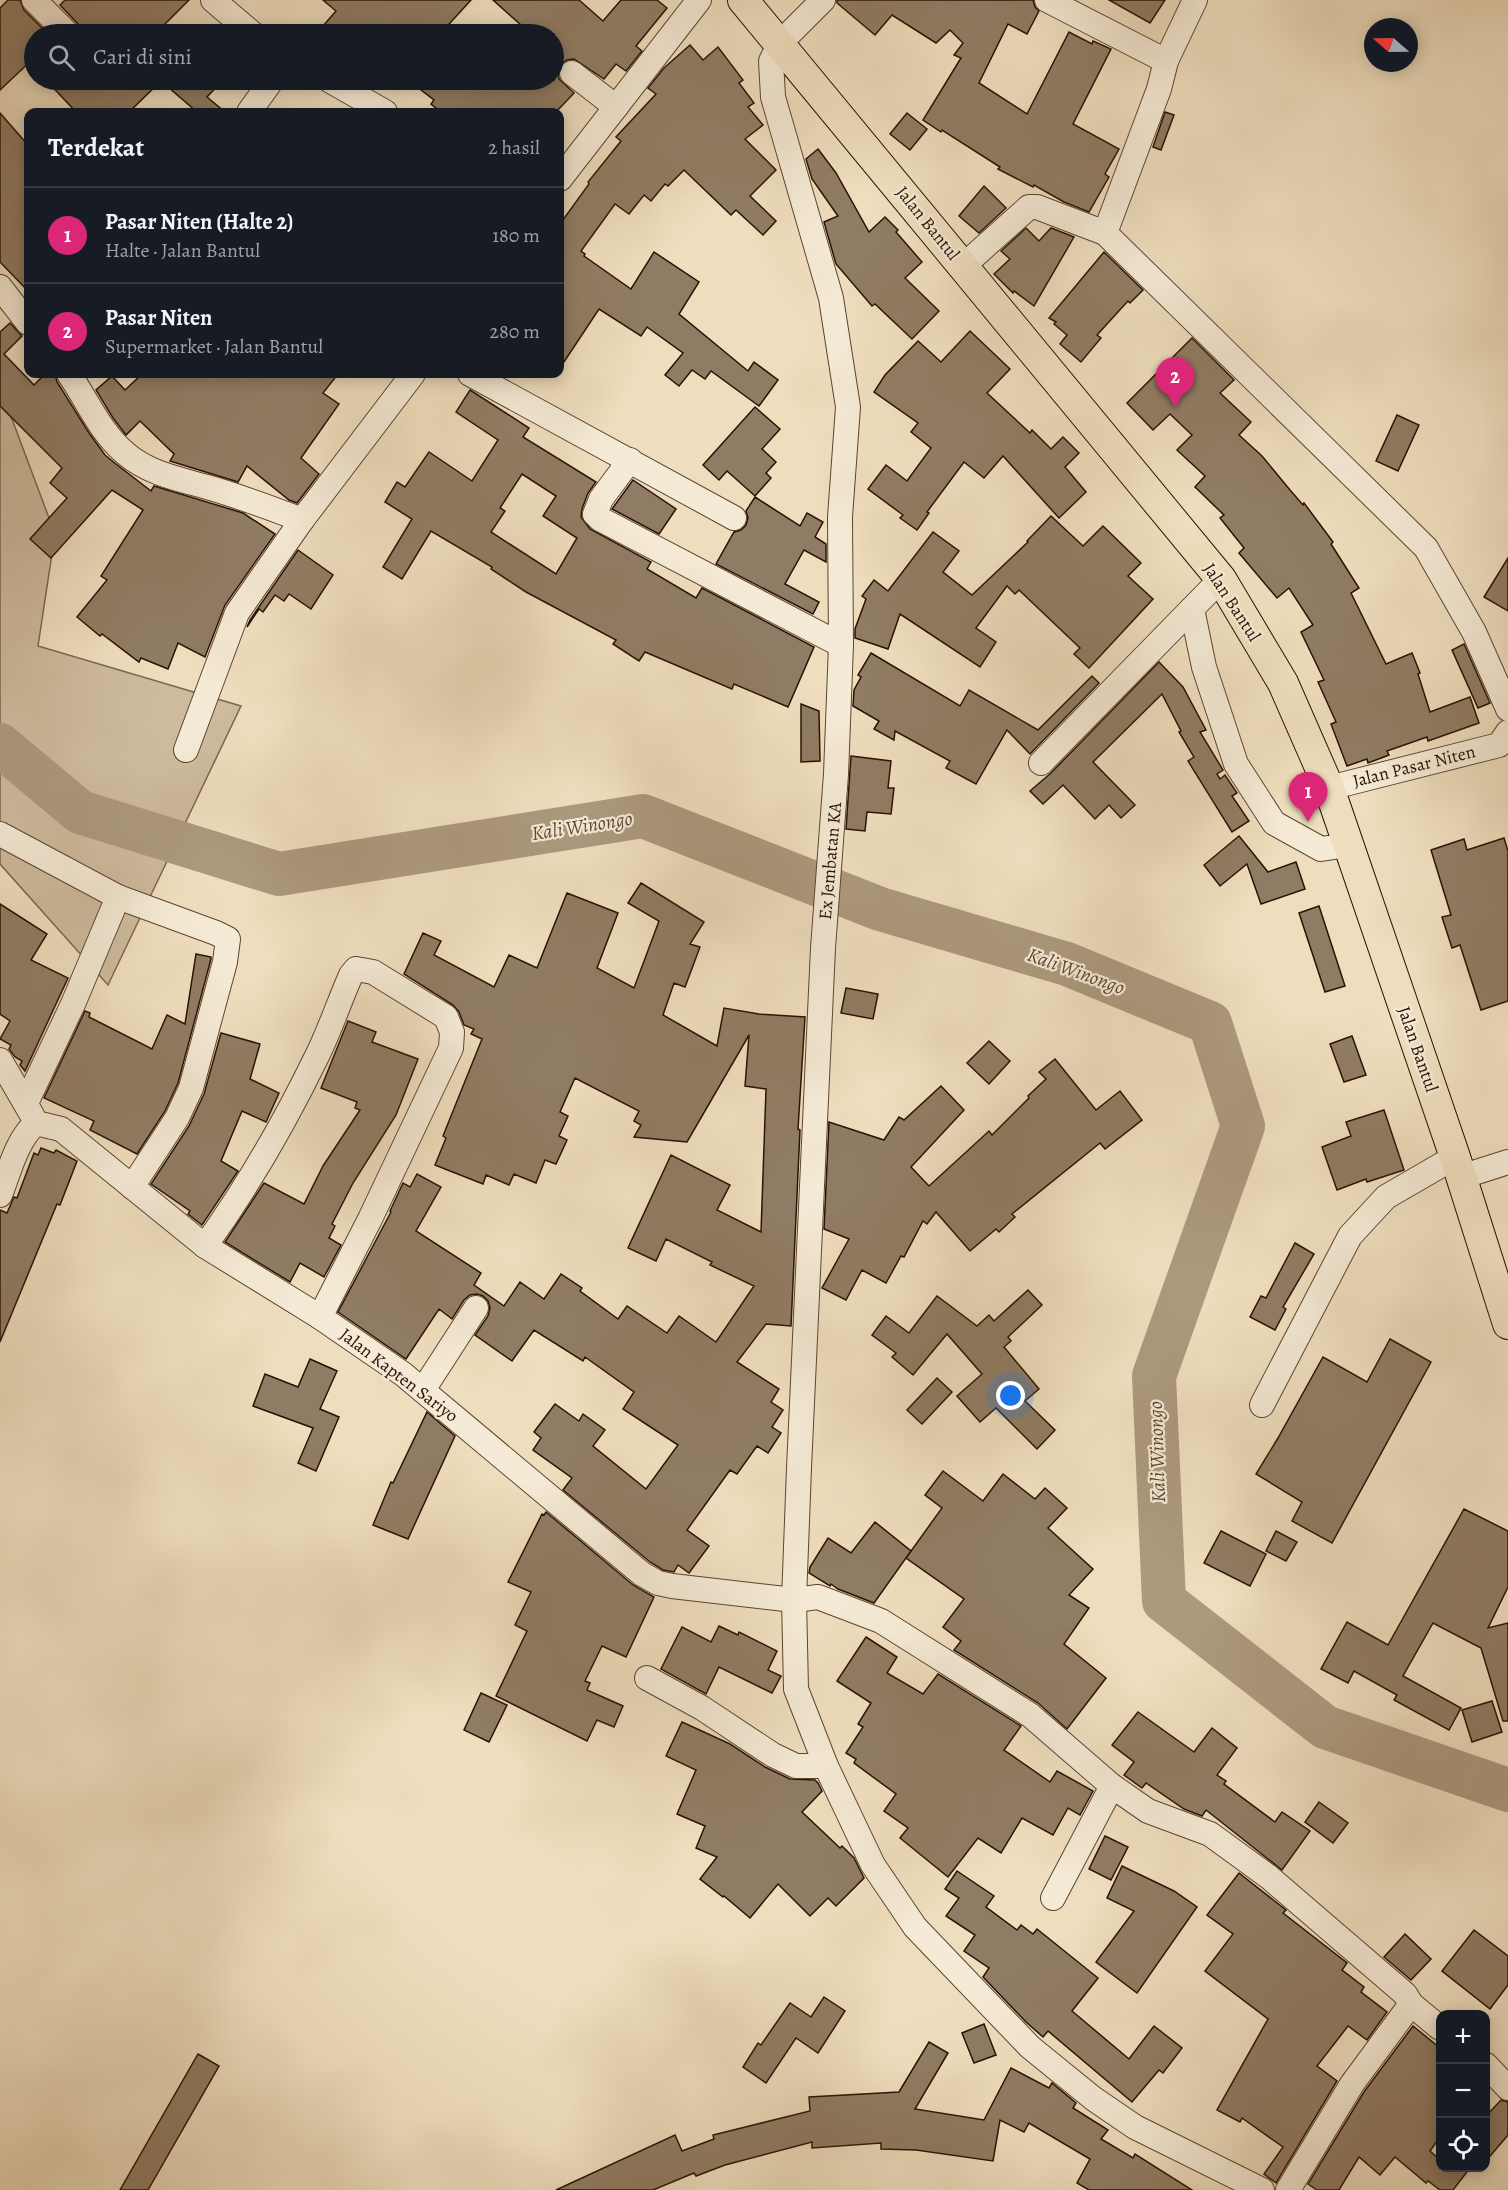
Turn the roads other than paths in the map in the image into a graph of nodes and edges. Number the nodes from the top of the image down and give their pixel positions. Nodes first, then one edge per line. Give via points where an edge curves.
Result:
1 (34, 0) edge
2 (213, 0) edge
3 (699, 0) edge
4 (743, 0) edge
5 (823, 0) edge
6 (1047, 0) edge
7 (1195, 0) edge
8 (58, 24) edge
9 (241, 24) edge
10 (780, 43) junction
11 (1166, 62) junction
12 (572, 73) dead end
13 (265, 90) edge
14 (345, 90) edge
15 (616, 107) junction
16 (252, 108) edge
17 (376, 108) edge
18 (564, 174) edge
19 (1105, 233) junction
20 (963, 266) junction
21 (0, 287) edge
22 (24, 317) edge
23 (71, 378) edge
24 (410, 378) edge
25 (477, 378) edge
26 (630, 460) junction
27 (734, 518) dead end
28 (302, 520) junction
29 (1221, 579) junction
30 (1192, 609) junction
31 (841, 645) junction
32 (1508, 710) edge
33 (1505, 744) edge
34 (186, 750) dead end
35 (1041, 763) dead end
36 (1329, 788) junction
37 (0, 834) edge
38 (1348, 845) junction
39 (118, 897) junction
40 (0, 1060) edge
41 (28, 1122) junction
42 (1508, 1162) edge
43 (1458, 1167) junction
44 (132, 1187) junction
45 (0, 1195) edge
46 (205, 1246) junction
47 (1484, 1247) junction
48 (1508, 1264) edge
49 (476, 1308) dead end
50 (320, 1317) junction
51 (1508, 1324) edge
52 (423, 1390) junction
53 (1262, 1405) dead end
54 (794, 1600) junction
55 (647, 1678) dead end
56 (826, 1766) junction
57 (1112, 1786) junction
58 (1053, 1898) dead end
59 (1411, 2004) junction
60 (1436, 2025) edge
61 (1262, 2190) edge
62 (1288, 2190) edge

1 - 8 street
2 - 9 street
3 - 15 street
4 - 10 main road, Jalan Bantul
5 - 10 street
6 - 11 street
7 - 11 street
10 - 20 main road, Jalan Bantul
10 - 31 street, Ex Jembatan KA via 771,61 773,97 831,298 848,407 840,517
11 - 19 street
12 - 15 street
13 - 16 street
14 - 17 street
15 - 18 street
19 - 20 street via 1029,207
19 - 32 street via 1426,548 1474,632
20 - 29 main road, Jalan Bantul
21 - 22 street
23 - 28 street via 105,432 143,466
24 - 28 street
25 - 26 street
26 - 27 street
26 - 31 street via 601,498 595,514 600,519
28 - 34 street via 237,613
29 - 30 street
29 - 36 main road, Jalan Bantul via 1283,683
30 - 35 street
30 - 38 street via 1204,667 1236,764 1274,823 1321,849
31 - 54 street, Ex Jembatan KA via 823,948
33 - 36 street, Jalan Pasar Niten
36 - 38 main road, Jalan Bantul
37 - 39 street
38 - 43 main road, Jalan Bantul
39 - 41 street
39 - 44 street via 226,937 229,942 191,1088 177,1118
40 - 41 street
41 - 44 street, Jalan Kapten Sariyo via 61,1129
41 - 45 street
42 - 43 street
43 - 47 main road, Jalan Bantul
43 - 53 street via 1386,1197 1350,1236
44 - 46 street, Jalan Kapten Sariyo
46 - 50 street, Jalan Kapten Sariyo
46 - 50 street via 264,1155 318,1055 356,969 373,972 446,1017 452,1032 451,1048
47 - 48 street
47 - 51 main road, Jalan Bantul
49 - 52 street
50 - 52 street, Jalan Kapten Sariyo
52 - 54 street, Jalan Kapten Sariyo via 657,1583
54 - 56 street, Ex Jembatan KA via 796,1689
54 - 57 street, Jalan Kapten Sariyo via 818,1597 881,1621 1030,1715
55 - 56 street via 702,1708 773,1755 796,1766
56 - 61 street, Ex Jembatan KA via 873,1865 915,1928 1030,2047 1135,2127
57 - 58 street
57 - 59 street, Jalan Kapten Sariyo via 1148,1811 1210,1834 1269,1876 1405,1994
59 - 60 street, Jalan Kapten Sariyo
59 - 62 street via 1352,2084

